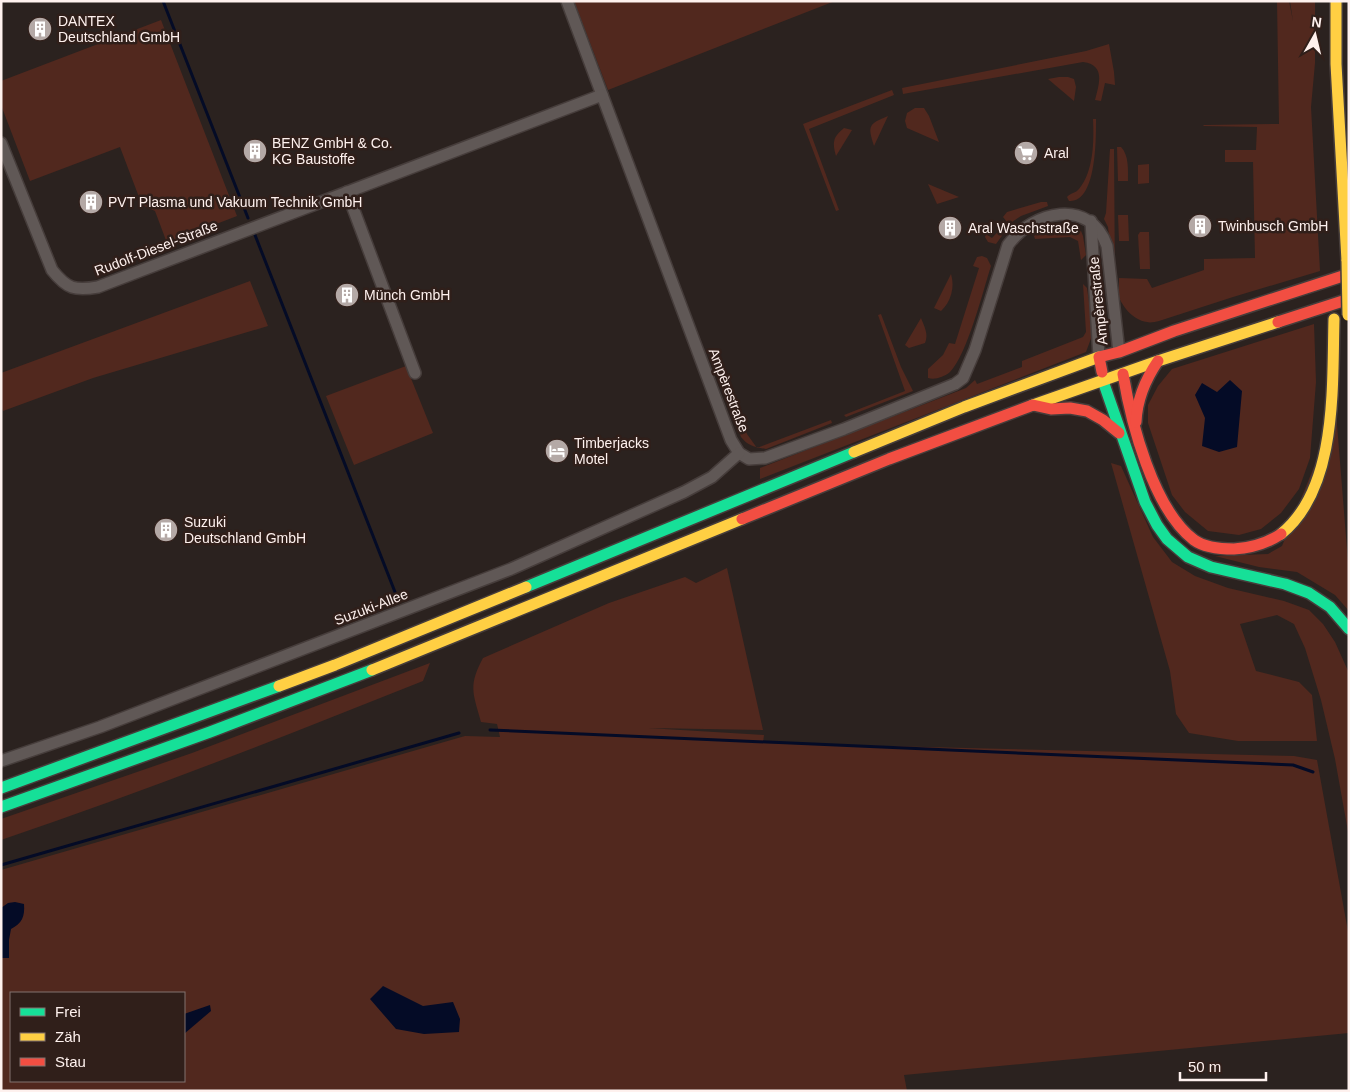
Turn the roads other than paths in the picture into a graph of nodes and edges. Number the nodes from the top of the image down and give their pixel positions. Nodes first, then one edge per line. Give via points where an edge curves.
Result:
1 (567, 1) edge
2 (1336, 1) edge
3 (602, 95) junction
4 (1, 143) edge
5 (347, 192) junction
6 (1343, 210) junction
7 (1091, 222) junction
8 (1334, 236) dead end
9 (1334, 266) dead end
10 (1349, 274) edge
11 (1349, 299) edge
12 (1348, 320) edge
13 (1119, 352) junction
14 (1099, 357) junction
15 (1158, 361) junction
16 (415, 373) dead end
17 (1122, 374) junction
18 (1103, 381) junction
19 (1033, 405) junction
20 (1136, 430) junction
21 (1119, 433) junction
22 (739, 453) junction
23 (1349, 629) edge
24 (1, 761) edge
25 (1, 788) edge
26 (1, 807) edge

1 - 3 street, Ampèrestraße
2 - 6 main road
3 - 5 street, Rudolf-Diesel-Straße
3 - 22 street, Ampèrestraße via 731,440
4 - 5 street, Rudolf-Diesel-Straße via 52,270 61,282 84,290
5 - 16 street
6 - 8 main road
6 - 12 main road, bridge
7 - 13 street, Ampèrestraße via 1100,230 1107,246
7 - 14 street, Ampèrestraße
7 - 22 street, Ampèrestraße via 1077,214 1062,214 1034,221 1014,236 1008,245 972,360 963,378 955,384 765,458 749,459
9 - 20 main road via 1329,415 1323,457 1314,489 1287,530 1253,548 1231,550 1193,539 1162,500
10 - 13 main road
11 - 15 main road
13 - 14 main road
13 - 17 main road
14 - 18 main road
14 - 25 main road via 946,414 335,665
15 - 17 main road
15 - 20 main road via 1140,393
17 - 18 main road
17 - 20 main road
18 - 19 main road
18 - 21 main road
19 - 21 main road via 1087,411
19 - 26 main road via 889,459 355,677
21 - 23 main road via 1157,527 1185,556 1209,568 1302,589 1328,604
22 - 24 street, Suzuki-Allee via 712,477 684,492 511,568 100,727

